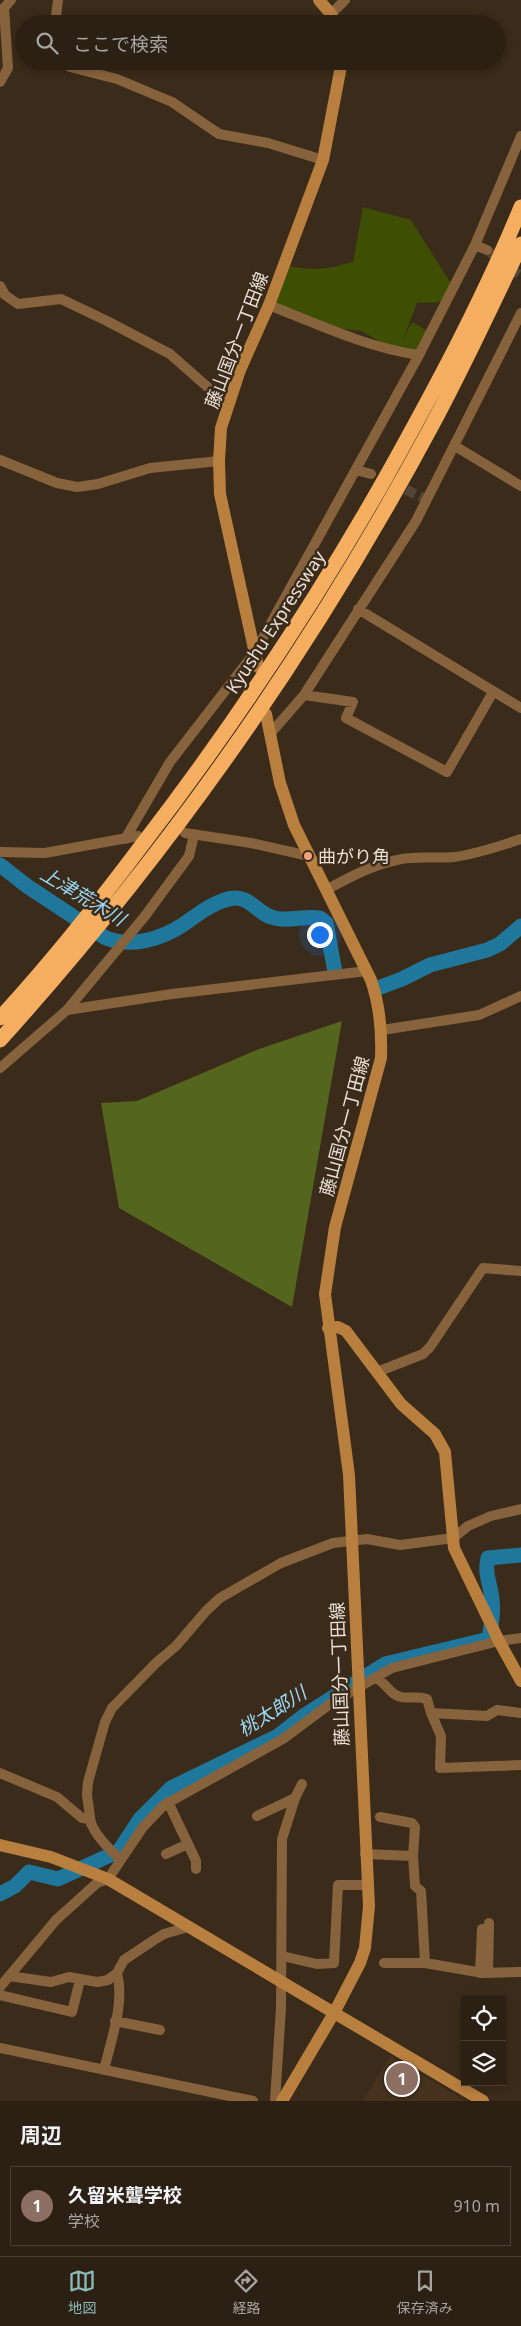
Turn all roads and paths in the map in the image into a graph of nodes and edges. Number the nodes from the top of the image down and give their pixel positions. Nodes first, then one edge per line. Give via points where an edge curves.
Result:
1 (12, 0) edge
2 (58, 0) edge
3 (319, 0) edge
4 (345, 0) edge
5 (56, 15) edge
6 (330, 15) edge
7 (336, 15) edge
8 (82, 70) edge
9 (340, 70) edge
10 (0, 82) edge
11 (521, 136) edge
12 (323, 160) junction
13 (521, 208) edge
14 (521, 244) edge
15 (475, 245) junction
16 (487, 250) tunnel mouth
17 (0, 286) edge
18 (269, 305) junction
19 (521, 313) edge
20 (419, 355) junction
21 (228, 405) junction
22 (455, 446) junction
23 (0, 460) edge
24 (219, 461) junction
25 (356, 470) junction
26 (371, 474) tunnel mouth
27 (521, 486) edge
28 (358, 609) junction
29 (255, 652) junction
30 (258, 667) dead end
31 (494, 692) junction
32 (304, 695) junction
33 (521, 708) edge
34 (266, 714) dead end
35 (270, 734) junction
36 (138, 836) dead end
37 (125, 839) junction
38 (521, 839) edge
39 (0, 852) edge
40 (309, 856) junction
41 (326, 890) junction
42 (367, 971) junction
43 (521, 996) edge
44 (67, 1010) junction
45 (0, 1018) edge
46 (382, 1030) junction
47 (0, 1040) edge
48 (0, 1068) edge
49 (521, 1271) edge
50 (328, 1328) junction
51 (377, 1372) junction
52 (521, 1509) edge
53 (454, 1538) junction
54 (352, 1540) junction
55 (521, 1638) edge
56 (499, 1641) junction
57 (375, 1678) junction
58 (521, 1681) edge
59 (357, 1688) junction
60 (432, 1713) junction
61 (521, 1713) edge
62 (521, 1765) edge
63 (0, 1773) edge
64 (302, 1784) dead end
65 (295, 1798) junction
66 (168, 1802) junction
67 (257, 1816) dead end
68 (380, 1817) dead end
69 (91, 1824) junction
70 (188, 1844) junction
71 (0, 1846) edge
72 (166, 1854) dead end
73 (365, 1854) junction
74 (413, 1856) junction
75 (119, 1858) junction
76 (196, 1869) dead end
77 (108, 1879) junction
78 (367, 1885) junction
79 (485, 1924) dead end
80 (188, 1927) junction
81 (282, 1956) junction
82 (384, 1963) dead end
83 (425, 1963) junction
84 (521, 1972) edge
85 (117, 1973) junction
86 (484, 1973) junction
87 (9, 1976) junction
88 (80, 1980) junction
89 (281, 1982) junction
90 (0, 1987) edge
91 (0, 1995) edge
92 (334, 2013) junction
93 (115, 2021) junction
94 (160, 2030) dead end
95 (0, 2048) edge
96 (104, 2070) junction
97 (253, 2101) edge
98 (274, 2101) edge
99 (282, 2101) edge
100 (483, 2101) edge

1 - 10 street via 4,8 8,68
2 - 5 street
3 - 6 main road
4 - 7 street
8 - 12 street via 118,79 172,102 219,134 268,143
9 - 12 main road, 藤山国分一丁田線
11 - 15 street
12 - 18 main road, 藤山国分一丁田線
13 - 45 highway, Kyushu Expressway via 416,422 283,648 181,795 77,929
14 - 47 highway, Kyushu Expressway via 430,429 295,657 161,846 89,938
15 - 16 street
15 - 20 street
17 - 21 street via 5,295 18,304 61,299 107,321 170,354
18 - 20 street via 398,352
18 - 21 main road, 藤山国分一丁田線
19 - 22 street
20 - 25 street
21 - 24 main road, 藤山国分一丁田線 via 221,428
22 - 27 street
22 - 28 street via 416,521
23 - 24 street via 57,483 77,487 150,468
24 - 29 main road, 藤山国分一丁田線 via 220,494
25 - 26 street
25 - 29 street
28 - 31 street
28 - 32 street
29 - 30 main road, 藤山国分一丁田線
29 - 37 street via 170,762
31 - 32 street via 447,772 346,718 353,702
31 - 33 street
32 - 35 street
34 - 35 main road, 藤山国分一丁田線
35 - 40 main road, 藤山国分一丁田線 via 285,801
36 - 37 street
37 - 39 street via 45,853
38 - 41 street via 483,852 395,860 356,874
40 - 41 main road, 藤山国分一丁田線
40 - 44 street via 190,834 189,856 145,916
41 - 42 main road, 藤山国分一丁田線
42 - 44 street
42 - 46 main road, 藤山国分一丁田線 via 377,997
43 - 46 street via 479,1015
44 - 48 street
46 - 50 main road, 藤山国分一丁田線 via 376,1082 335,1227 325,1294
49 - 51 street via 483,1268 423,1354
50 - 51 main road via 338,1327 346,1331
50 - 54 main road, 藤山国分一丁田線 via 349,1475
51 - 53 main road via 401,1404 436,1434 445,1452
52 - 53 street via 491,1516 468,1526
53 - 54 street via 400,1545 378,1540
53 - 56 main road via 454,1548
54 - 59 main road, 藤山国分一丁田線
54 - 69 street via 333,1543 281,1563 220,1598 176,1646 119,1699 105,1722 88,1782
55 - 56 street
56 - 57 street via 392,1668
56 - 58 main road
57 - 59 street
57 - 60 street via 388,1685 399,1697 427,1699
59 - 66 street via 283,1739
59 - 73 main road, 藤山国分一丁田線
60 - 61 street via 487,1716 497,1710
60 - 62 street via 441,1736 440,1768
63 - 69 street via 57,1797 82,1818 90,1819
64 - 65 street
65 - 67 street
65 - 81 street via 282,1839
66 - 70 street
66 - 75 street via 142,1827
68 - 74 street via 412,1823 415,1827
69 - 75 street
70 - 72 street
70 - 76 street
71 - 77 main road via 51,1857
73 - 74 street
73 - 78 main road, 藤山国分一丁田線
74 - 83 street via 415,1886 421,1891
75 - 77 street
77 - 80 main road
77 - 87 street via 97,1883 56,1920
78 - 81 street via 338,1885 334,1963 317,1964
78 - 92 main road, 藤山国分一丁田線 via 369,1906 365,1948
79 - 86 street
80 - 85 street via 154,1940 124,1960
80 - 89 main road
81 - 89 street
82 - 83 street
83 - 86 street
84 - 86 street
85 - 88 street via 108,1980
85 - 93 street via 120,1985
87 - 88 street via 51,1982 69,1977
87 - 90 street
88 - 91 street via 72,2012
89 - 92 main road
89 - 98 street
92 - 99 main road, 藤山国分一丁田線
92 - 100 main road
93 - 94 street
93 - 96 street
95 - 96 street
96 - 97 street

